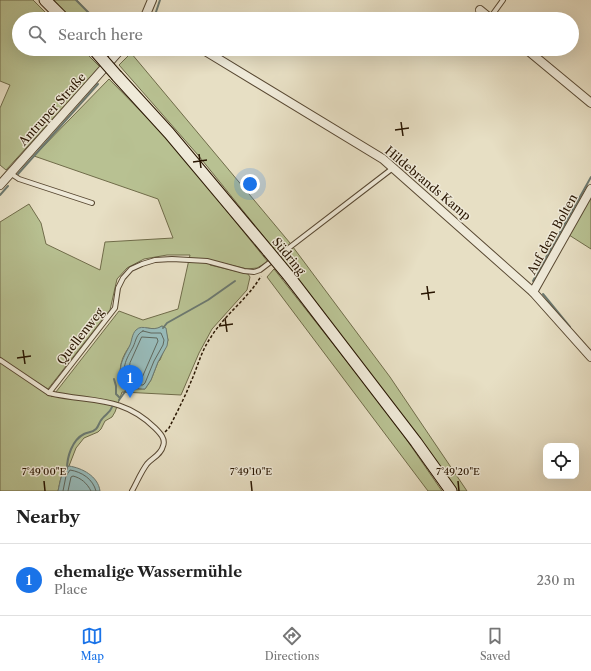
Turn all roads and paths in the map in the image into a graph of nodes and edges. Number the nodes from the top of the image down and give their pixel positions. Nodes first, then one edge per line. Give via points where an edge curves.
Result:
1 (45, 0) edge
2 (152, 0) edge
3 (503, 0) edge
4 (57, 12) edge
5 (149, 12) edge
6 (495, 12) edge
7 (100, 56) edge
8 (115, 56) edge
9 (214, 56) edge
10 (534, 56) edge
11 (591, 103) edge
12 (394, 168) junction
13 (6, 175) edge
14 (0, 185) edge
15 (591, 188) edge
16 (92, 203) dead end
17 (266, 267) junction
18 (533, 292) junction
19 (591, 357) edge
20 (0, 360) edge
21 (49, 393) junction
22 (160, 433) junction
23 (132, 491) edge
24 (451, 491) edge

1 - 4 main road
2 - 5 street
3 - 6 lane
7 - 24 main road, Südring, bridge via 169,133 288,275
8 - 13 street, Antruper Straße
9 - 12 street, Hildebrands Kamp
10 - 11 street
12 - 17 lane, Quellenweg
12 - 18 street, Hildebrands Kamp
13 - 14 street, Antruper Straße
13 - 16 lane
15 - 18 street, Auf dem Bolten
17 - 21 lane, Quellenweg via 254,272 207,261 172,259 155,260 131,269 118,288 115,308
17 - 22 path via 259,280 210,337 167,432
18 - 19 street, Hildebrands Kamp
20 - 21 lane
21 - 22 lane via 121,405 146,419
22 - 23 lane via 164,439 161,452 147,465

